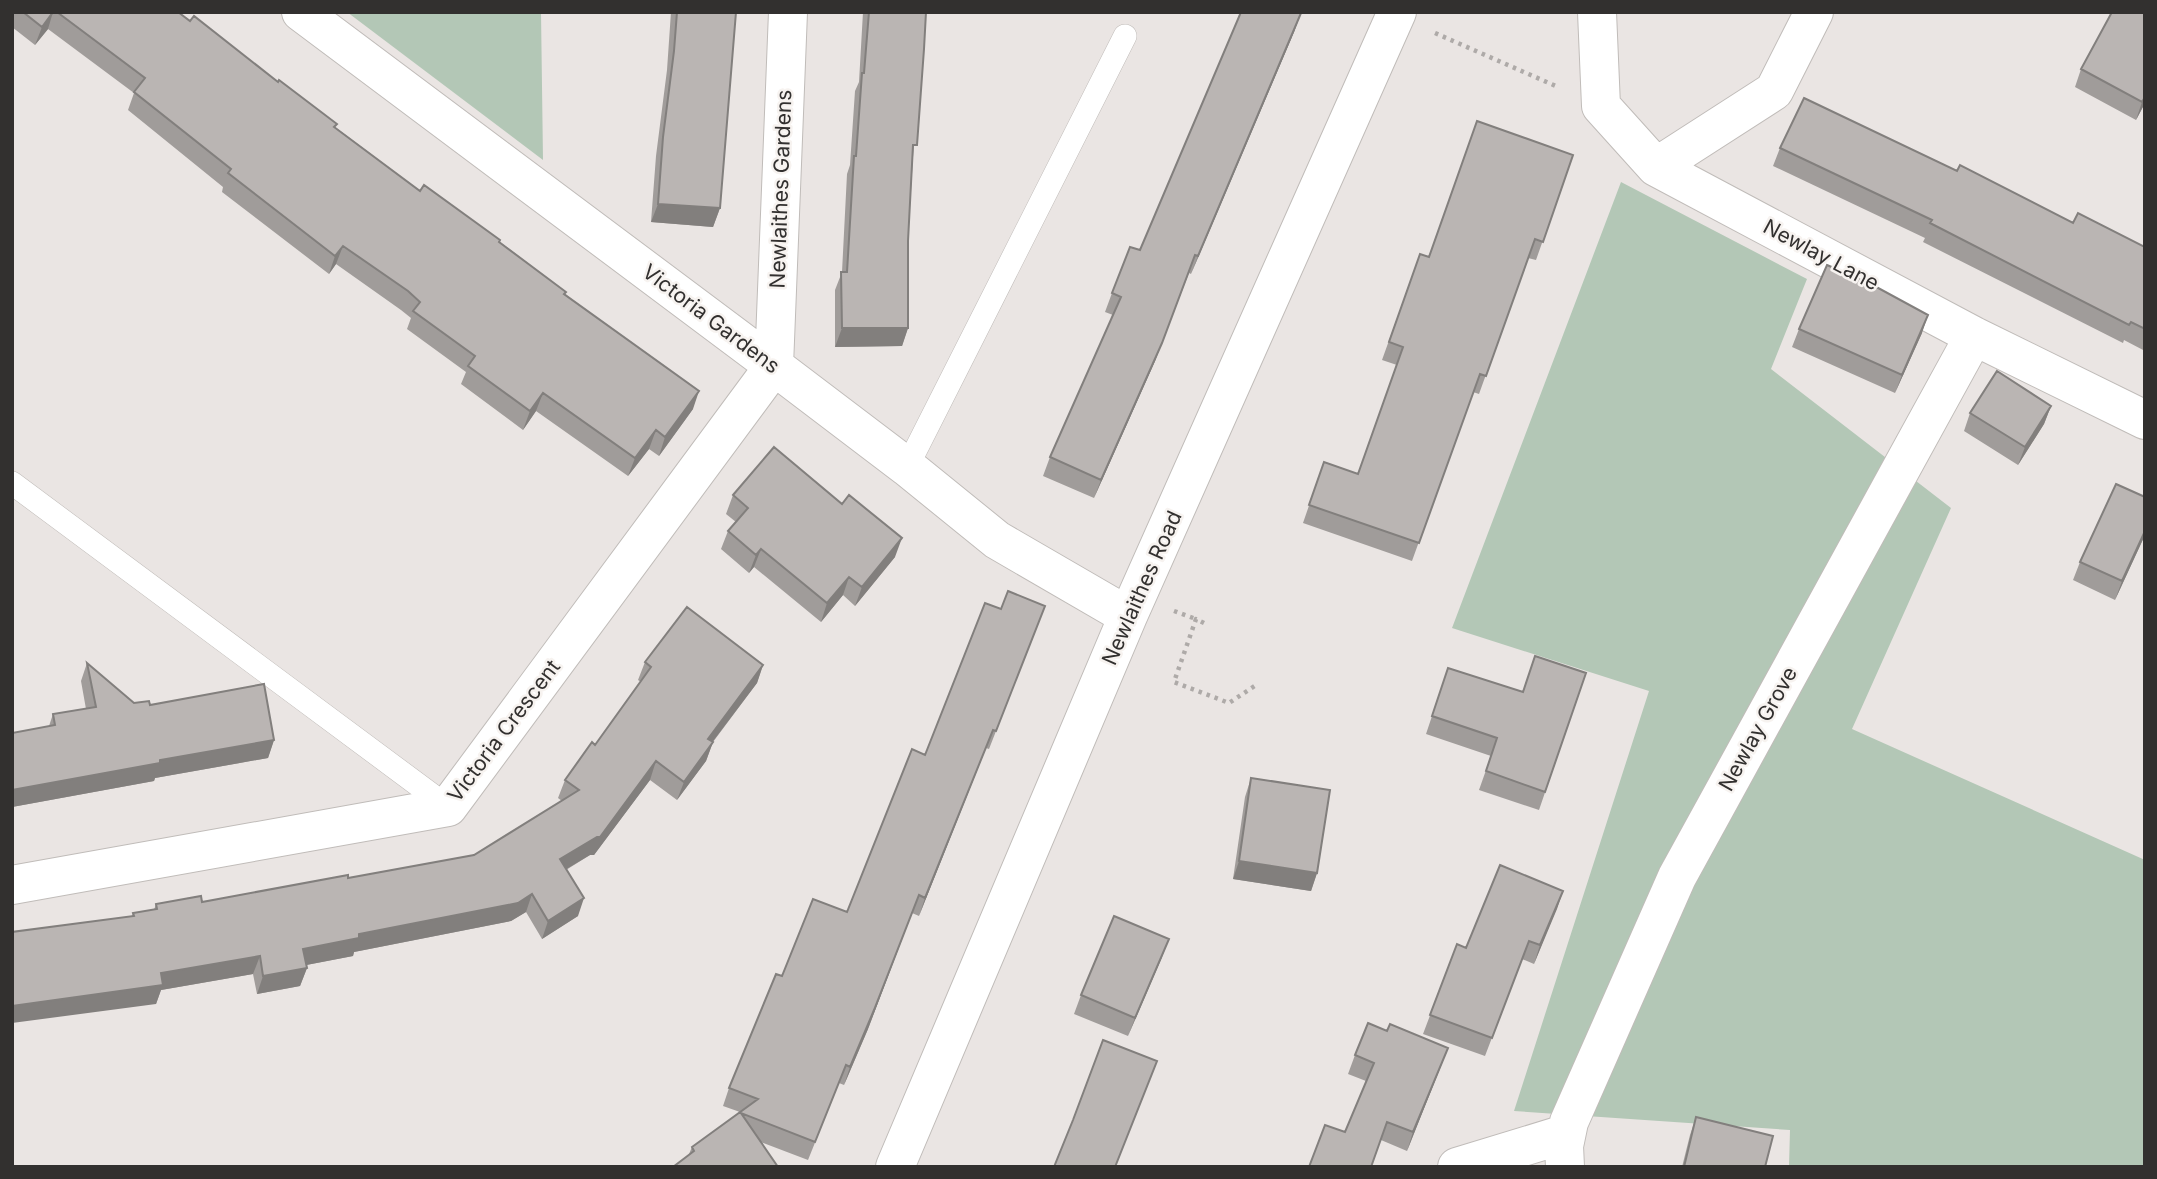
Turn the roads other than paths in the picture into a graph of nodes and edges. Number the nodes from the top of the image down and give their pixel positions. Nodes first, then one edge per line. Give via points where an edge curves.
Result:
1 (302, 12) edge
2 (788, 12) edge
3 (1597, 12) edge
4 (1814, 12) edge
5 (1396, 14) edge
6 (1125, 36) dead end
7 (1657, 167) junction
8 (1974, 336) junction
9 (774, 366) junction
10 (2145, 420) edge
11 (906, 467) junction
12 (12, 483) edge
13 (1128, 616) junction
14 (448, 807) junction
15 (12, 885) edge
16 (1565, 1150) edge
17 (895, 1167) edge
18 (1457, 1167) edge

1 - 9 street, Victoria Gardens
2 - 9 street, Newlaithes Gardens
3 - 7 street, Newlay Lane via 1601,106
4 - 7 street via 1774,91
5 - 13 street, Newlaithes Road
6 - 11 lane
7 - 8 street, Newlay Lane
8 - 10 street, Newlay Lane
8 - 16 street, Newlay Grove via 1677,877
9 - 11 street, Victoria Gardens
9 - 14 street, Victoria Crescent
11 - 13 street, Victoria Gardens via 997,540
12 - 14 lane
13 - 17 street, Newlaithes Road
14 - 15 street, Victoria Crescent
16 - 18 street, Newlay Grove

